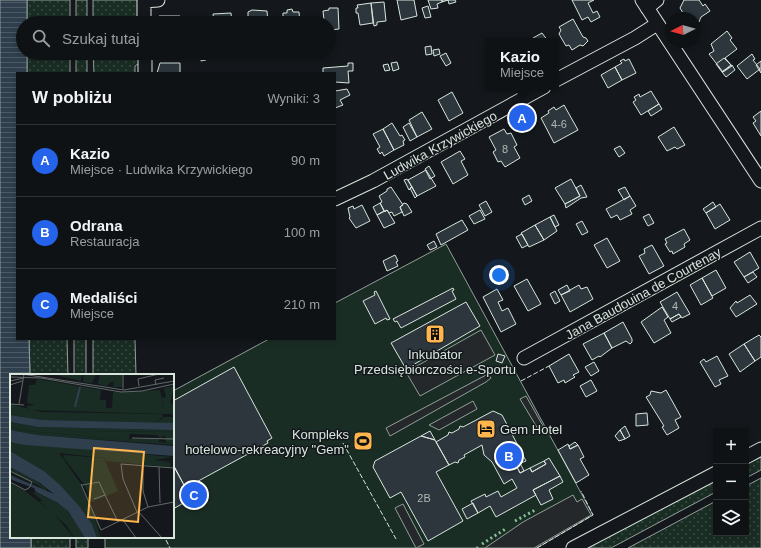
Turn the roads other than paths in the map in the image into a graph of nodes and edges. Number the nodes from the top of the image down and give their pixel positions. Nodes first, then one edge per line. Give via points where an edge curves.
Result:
1 (144, 0) edge
2 (158, 0) edge
3 (648, 3) edge
4 (144, 16) edge
5 (657, 24) junction
6 (145, 60) edge
7 (145, 72) edge
8 (559, 78) edge
9 (539, 90) edge
10 (759, 172) edge
11 (336, 199) edge
12 (761, 228) edge
13 (524, 358) dead end
14 (761, 450) edge
15 (749, 456) edge
16 (713, 475) edge
17 (573, 548) edge

1 - 2 street
1 - 4 street
3 - 5 street
5 - 8 street
5 - 10 street
6 - 7 street
9 - 11 street, Ludwika Krzywickiego via 373,181
12 - 13 street, Jana Baudouina de Courtenay
14 - 15 street
16 - 17 street

